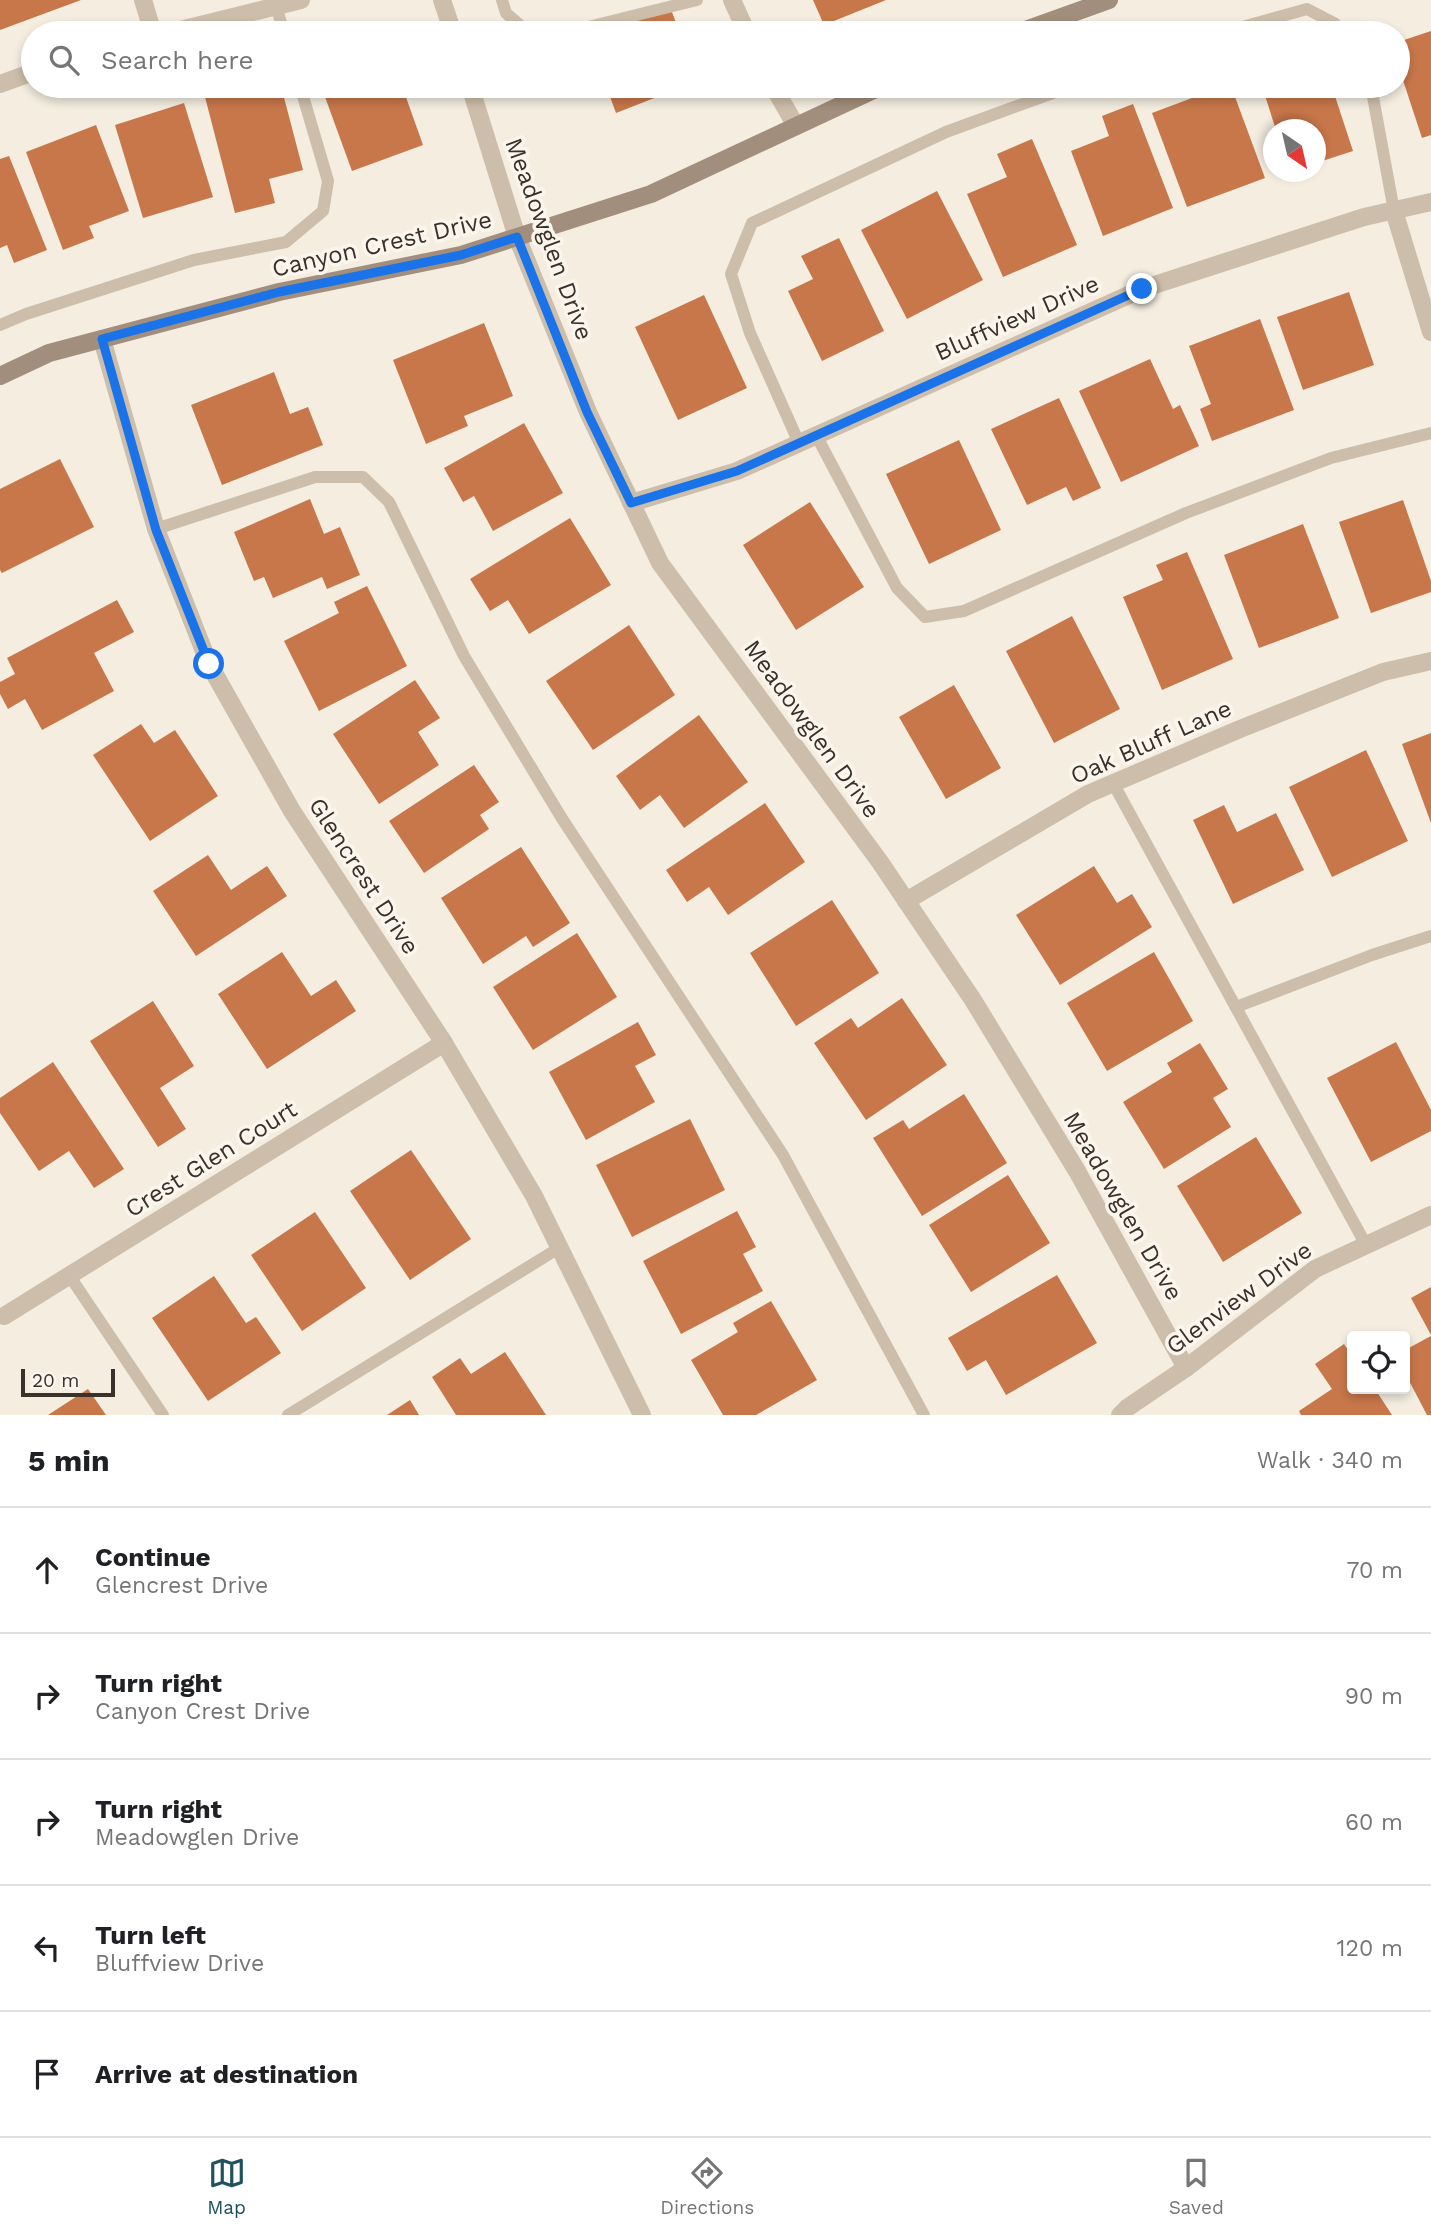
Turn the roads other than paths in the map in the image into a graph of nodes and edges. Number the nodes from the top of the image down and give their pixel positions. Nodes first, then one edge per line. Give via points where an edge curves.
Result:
1 (143, 0) edge
2 (301, 0) edge
3 (442, 0) edge
4 (502, 0) edge
5 (697, 0) edge
6 (732, 0) edge
7 (1108, 0) edge
8 (276, 6) junction
9 (149, 21) edge
10 (216, 21) edge
11 (280, 21) edge
12 (449, 21) edge
13 (515, 21) edge
14 (612, 21) edge
15 (742, 21) edge
16 (1050, 21) edge
17 (1264, 21) edge
18 (1330, 21) edge
19 (21, 76) edge
20 (0, 84) edge
21 (304, 98) edge
22 (474, 98) edge
23 (780, 98) edge
24 (857, 98) edge
25 (1039, 98) edge
26 (1373, 98) edge
27 (796, 127) junction
28 (1431, 202) edge
29 (1394, 211) junction
30 (517, 237) junction
31 (0, 324) edge
32 (1431, 332) edge
33 (102, 339) junction
34 (0, 376) edge
35 (1431, 433) edge
36 (816, 435) junction
37 (799, 443) junction
38 (631, 503) junction
39 (156, 530) junction
40 (1431, 661) edge
41 (1113, 783) junction
42 (906, 901) junction
43 (1431, 936) edge
44 (1236, 1007) junction
45 (444, 1043) junction
46 (1431, 1214) edge
47 (1366, 1245) junction
48 (559, 1248) junction
49 (69, 1275) junction
50 (4, 1316) dead end
51 (1186, 1368) junction
52 (163, 1415) edge
53 (288, 1415) edge
54 (642, 1415) edge
55 (924, 1415) edge
56 (1120, 1415) edge

1 - 9 street
2 - 8 street
3 - 12 street
4 - 13 lane via 506,13
5 - 14 lane
6 - 15 street
7 - 16 street
8 - 10 street
8 - 11 lane
17 - 18 lane via 1307,9
19 - 20 street
21 - 31 lane via 328,181 323,211 286,242 194,260
22 - 30 street, Meadowglen Drive
23 - 27 street
24 - 27 street, Canyon Crest Drive
25 - 37 lane via 946,132 752,223 732,274 751,333
26 - 29 lane
27 - 30 street, Canyon Crest Drive via 651,194
28 - 29 street, Bluffview Drive
29 - 32 street
29 - 36 street, Bluffview Drive via 1142,289
30 - 33 street, Canyon Crest Drive via 461,255 279,292
30 - 38 street, Meadowglen Drive via 587,412
33 - 34 street, Canyon Crest Drive via 49,353
33 - 39 street, Glencrest Drive
35 - 36 lane via 1331,458 1186,513 964,611 925,617 897,588
36 - 37 street, Bluffview Drive
37 - 38 street, Bluffview Drive via 737,471
38 - 42 street, Meadowglen Drive via 660,563
39 - 45 street, Glencrest Drive via 209,664 292,811
39 - 55 lane via 315,477 363,477 389,502 464,656 561,817 783,1155
40 - 41 street, Oak Bluff Lane via 1383,672
41 - 42 street, Oak Bluff Lane
41 - 44 lane
42 - 51 street, Meadowglen Drive via 973,1000 1077,1171
43 - 44 lane
44 - 47 lane
45 - 48 street, Glencrest Drive via 534,1196
45 - 49 street, Crest Glen Court
46 - 47 street, Glenview Drive
47 - 51 street, Glenview Drive via 1315,1269
48 - 53 lane
48 - 54 street, Glencrest Drive
49 - 50 street, Crest Glen Court
49 - 52 lane
51 - 56 street, Glenview Drive

